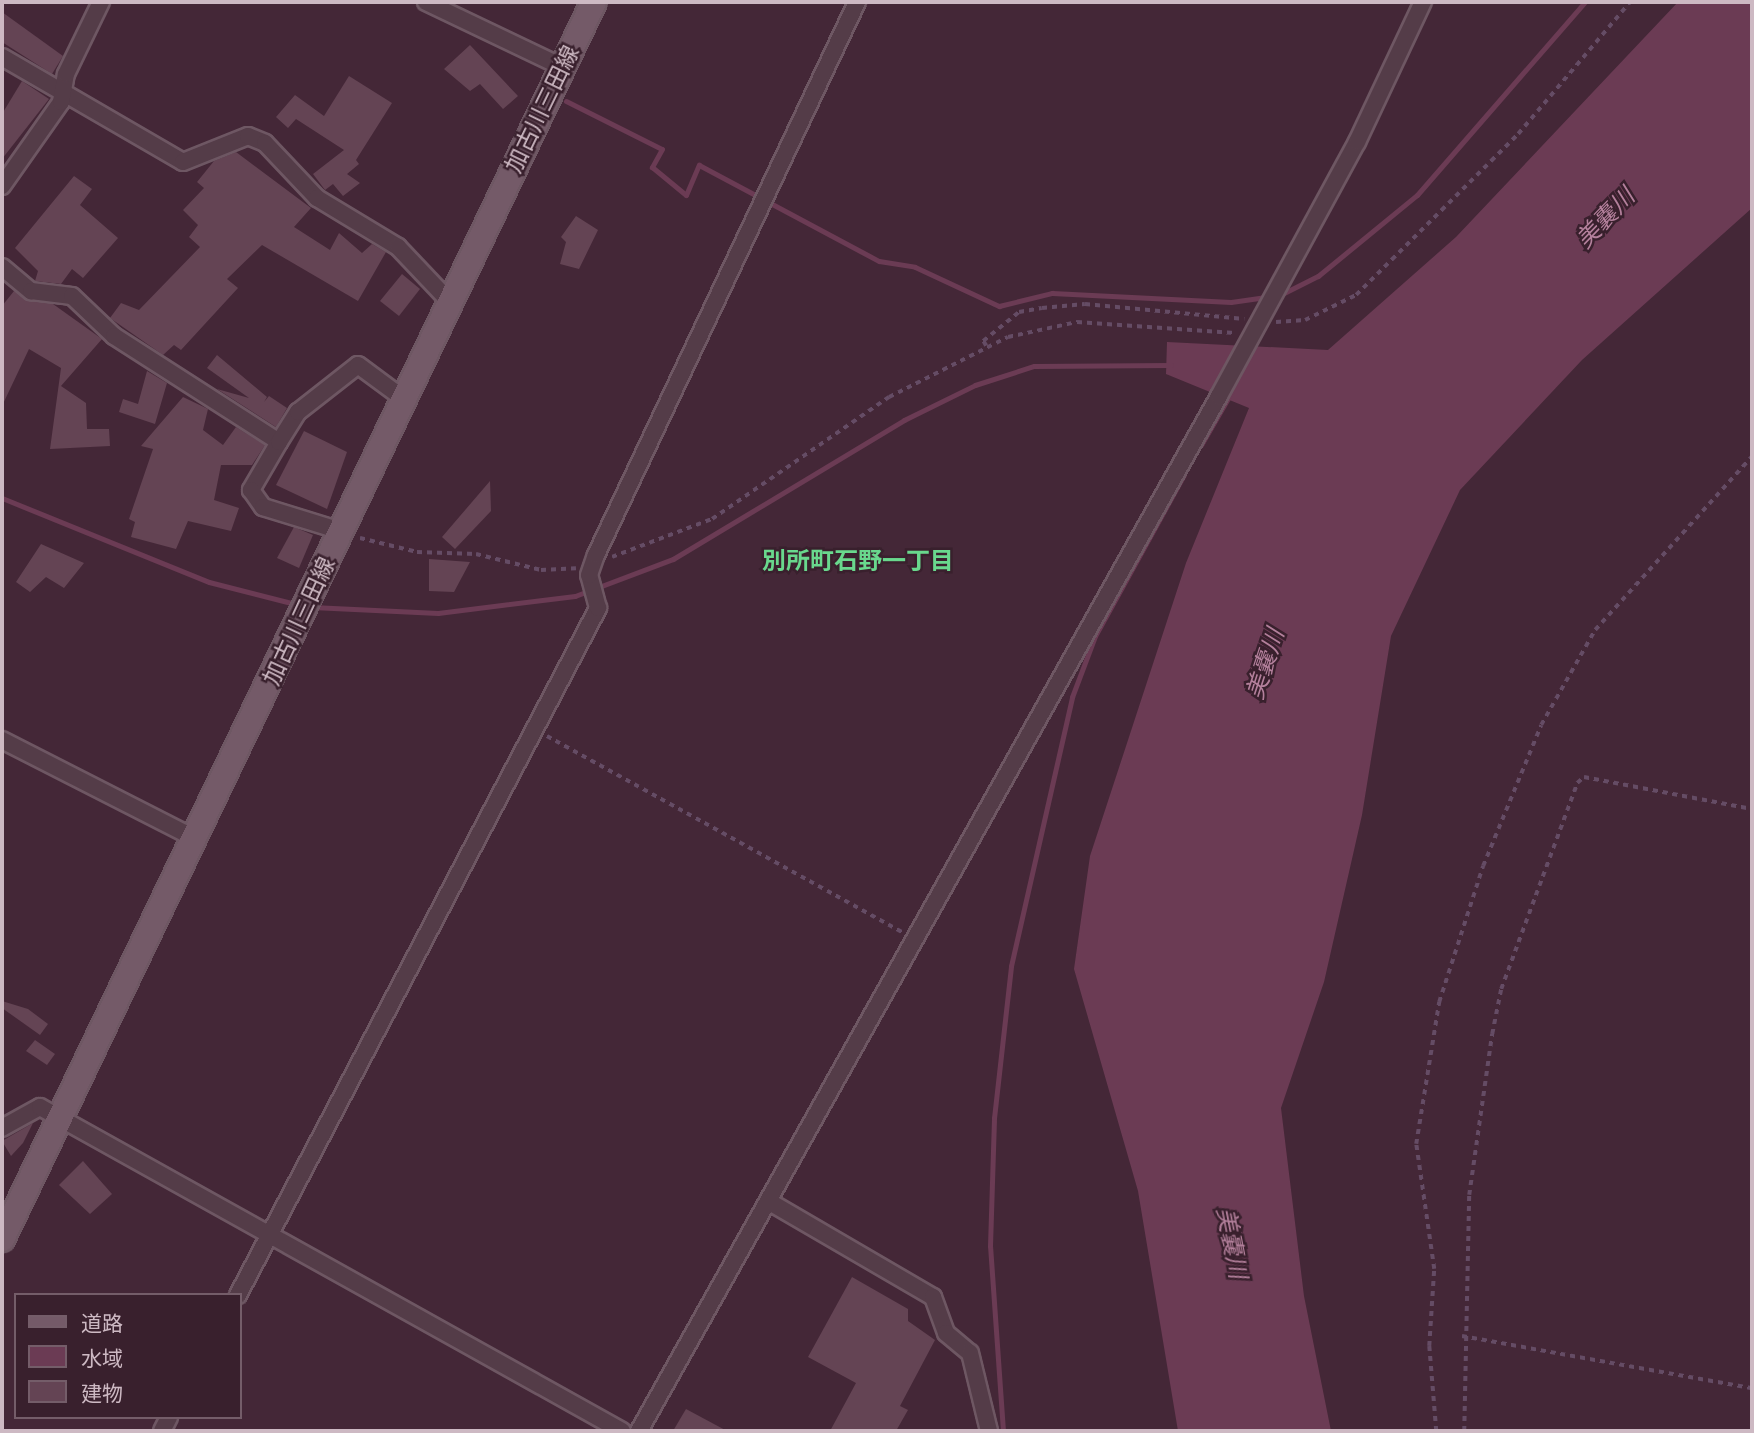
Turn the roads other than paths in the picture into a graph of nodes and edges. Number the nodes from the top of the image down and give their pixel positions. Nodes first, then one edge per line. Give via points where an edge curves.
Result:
1 (101, 2) edge
2 (426, 2) edge
3 (594, 2) edge
4 (857, 2) edge
5 (1423, 2) edge
6 (2, 57) edge
7 (562, 67) junction
8 (62, 89) junction
9 (2, 186) edge
10 (2, 267) edge
11 (450, 302) junction
12 (404, 399) junction
13 (279, 442) junction
14 (341, 531) junction
15 (2, 740) edge
16 (196, 839) junction
17 (57, 1118) junction
18 (2, 1128) edge
19 (768, 1201) junction
20 (270, 1237) junction
21 (2, 1239) edge
22 (239, 1293) edge
23 (622, 1431) edge
24 (639, 1431) edge
25 (989, 1431) edge

1 - 8 street
2 - 7 street
3 - 7 main road, 加古川三田線
4 - 20 street via 592,565 598,608 538,731
5 - 19 street via 1357,142 1219,396
6 - 8 street
7 - 11 main road, 加古川三田線
8 - 9 street via 61,102
8 - 11 street via 183,162 248,136 265,143 317,198 398,247
10 - 13 street via 31,291 72,296 114,336
11 - 12 main road, 加古川三田線
12 - 13 street via 358,365 298,412
12 - 14 main road, 加古川三田線
13 - 14 street via 251,489 263,507
14 - 16 main road, 加古川三田線
15 - 16 street
16 - 17 main road, 加古川三田線
17 - 18 street via 31,1108
17 - 20 street
17 - 21 main road, 加古川三田線
19 - 24 street
19 - 25 street via 933,1297 946,1334 970,1353
20 - 22 street
20 - 23 street

